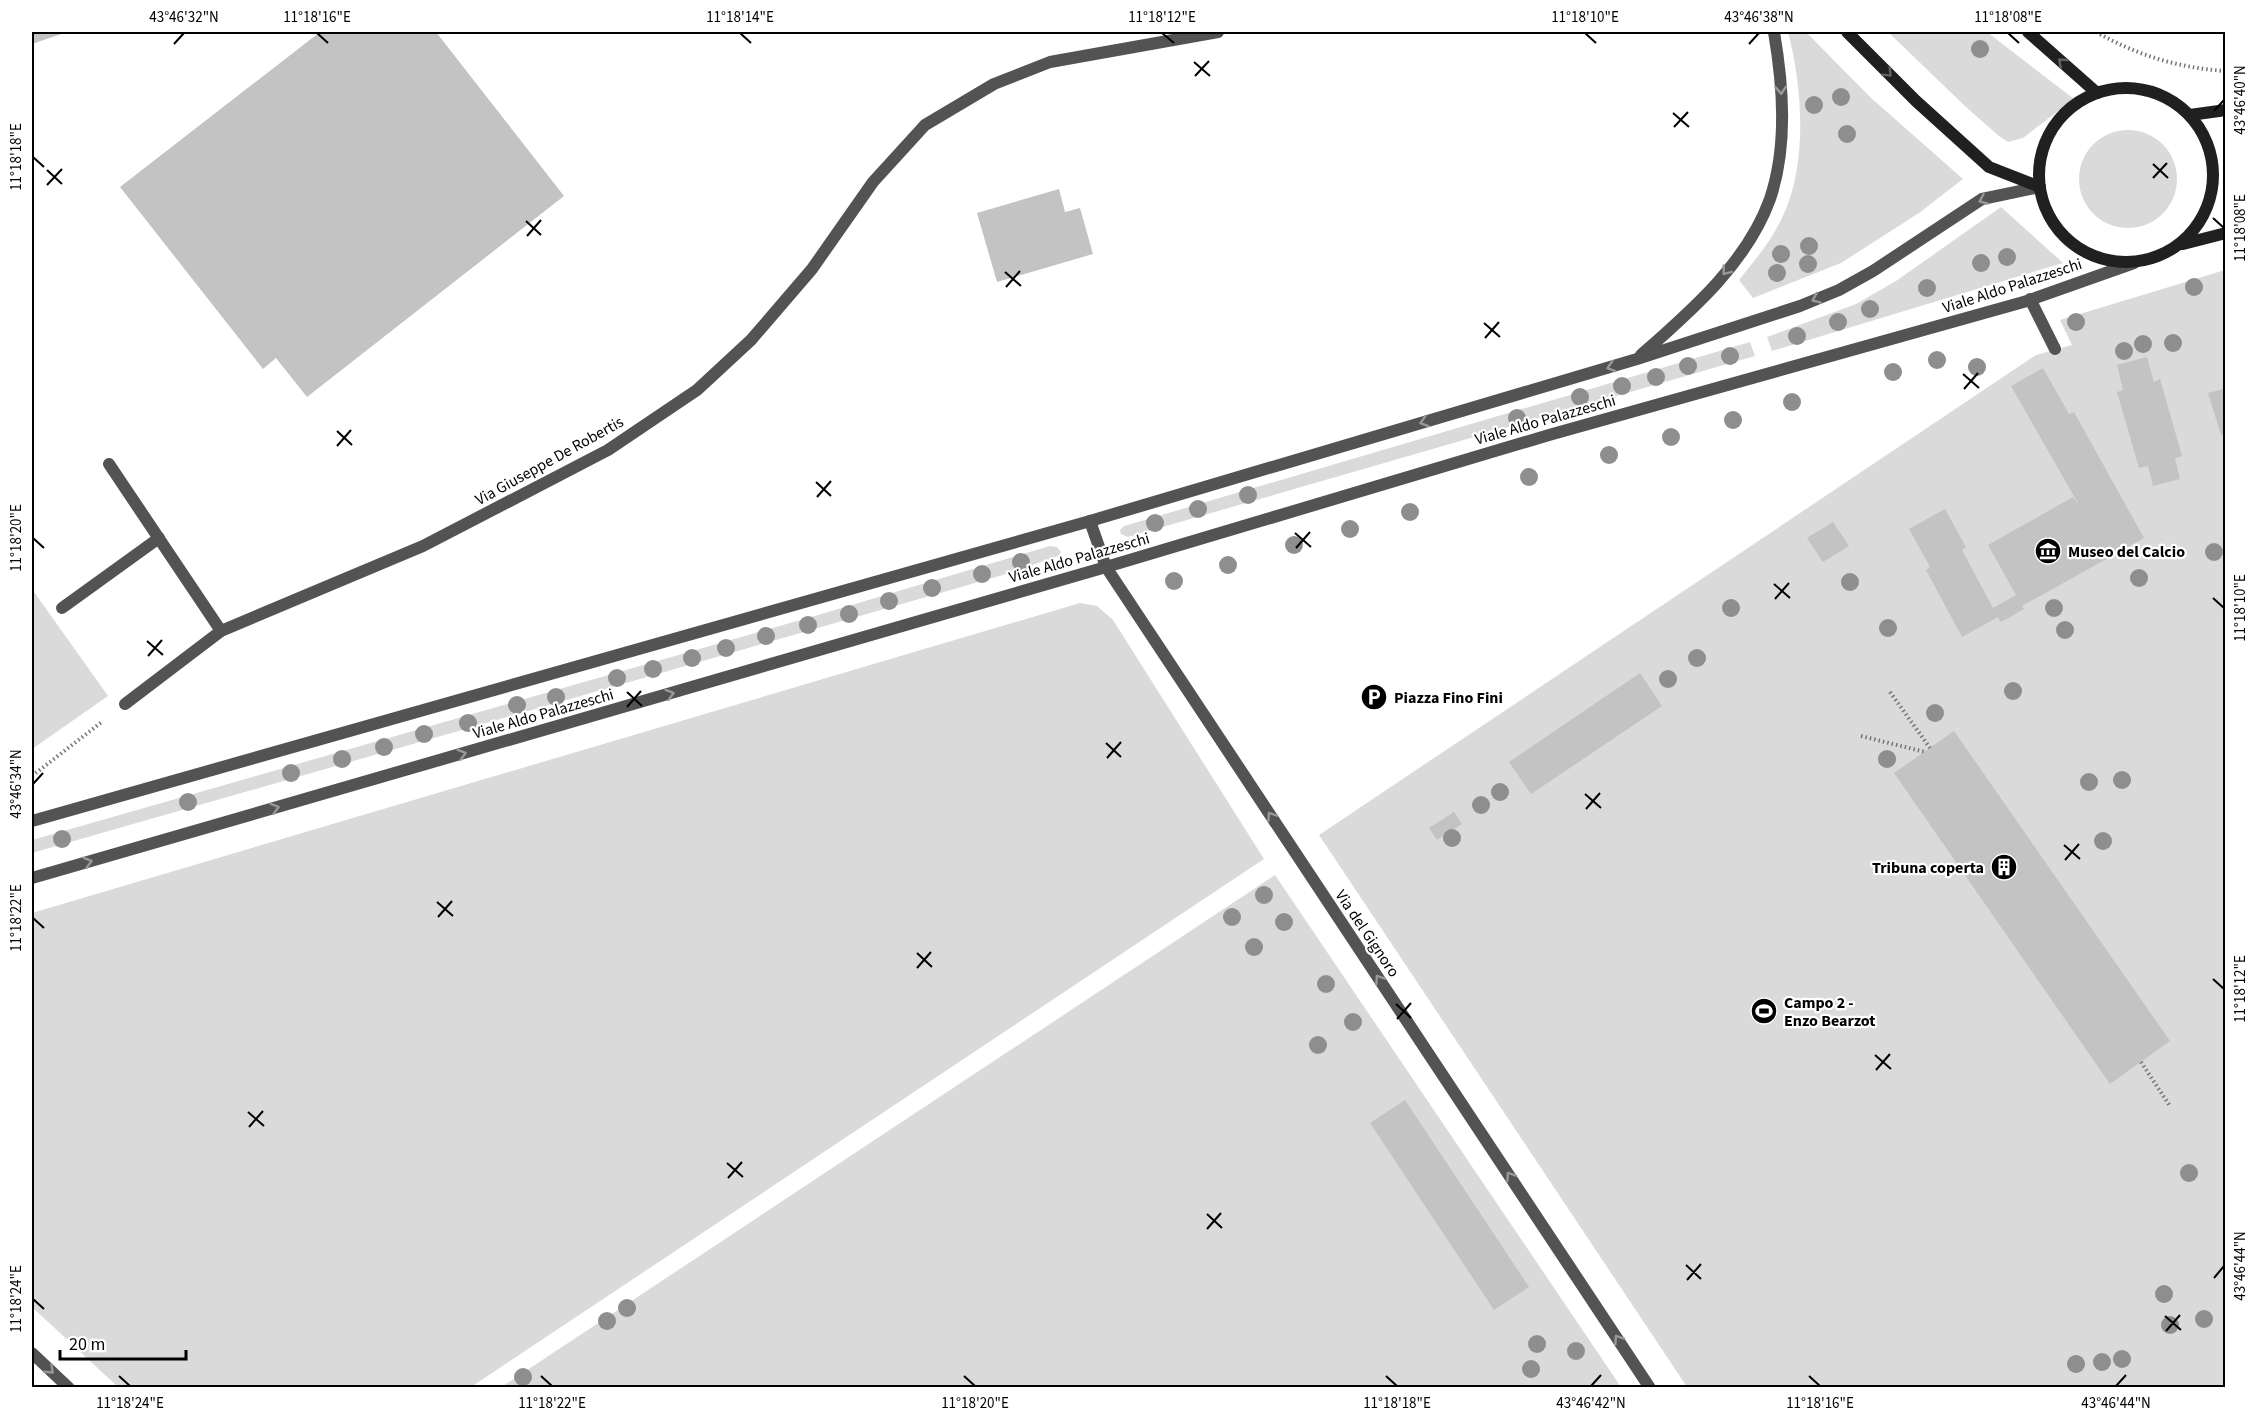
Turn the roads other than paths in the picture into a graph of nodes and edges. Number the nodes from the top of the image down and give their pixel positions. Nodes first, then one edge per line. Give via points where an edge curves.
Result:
1 (1218, 32) edge
2 (1774, 32) edge
3 (1847, 32) edge
4 (2028, 32) edge
5 (2097, 93) junction
6 (2226, 110) edge
7 (2190, 115) junction
8 (2040, 187) junction
9 (2226, 233) edge
10 (2179, 245) junction
11 (2134, 263) junction
12 (2030, 299) junction
13 (2055, 349) dead end
14 (1637, 359) junction
15 (109, 464) dead end
16 (1090, 521) junction
17 (159, 538) junction
18 (1106, 567) junction
19 (62, 608) dead end
20 (221, 631) junction
21 (125, 704) road end
22 (32, 821) edge
23 (32, 878) edge
24 (32, 1353) edge
25 (69, 1388) edge
26 (1650, 1388) edge

1 - 20 street, Via Giuseppe De Robertis via 1050,62 994,84 925,124 873,182 812,269 751,340 697,390 608,450 423,546
2 -> 14 street via 1780,74 1781,139 1770,198 1745,247 1720,278
3 -> 8 main road via 1989,167
5 -> 4 main road
5 - 7 main road via 2109,89 2146,90 2166,97
5 - 8 main road via 2070,108 2051,131 2039,163
6 - 7 main road
7 - 10 main road via 2209,146 2214,180 2206,210 2191,235
8 - 11 main road via 2046,211 2063,236 2097,258
8 -> 14 street, Viale Aldo Palazzeschi via 1982,198 1839,290
9 - 10 main road
10 - 11 main road
11 - 12 street, Viale Aldo Palazzeschi
12 - 13 street
12 - 18 street, Viale Aldo Palazzeschi via 1549,435
14 -> 16 street, Viale Aldo Palazzeschi
15 - 17 street
16 - 18 street, Via del Gignoro
16 - 22 street, Viale Aldo Palazzeschi
17 - 19 street
17 - 20 street
23 -> 18 street, Viale Aldo Palazzeschi
26 -> 18 street, Via del Gignoro
20 - 21 street, Via Giuseppe De Robertis
24 -> 25 street

